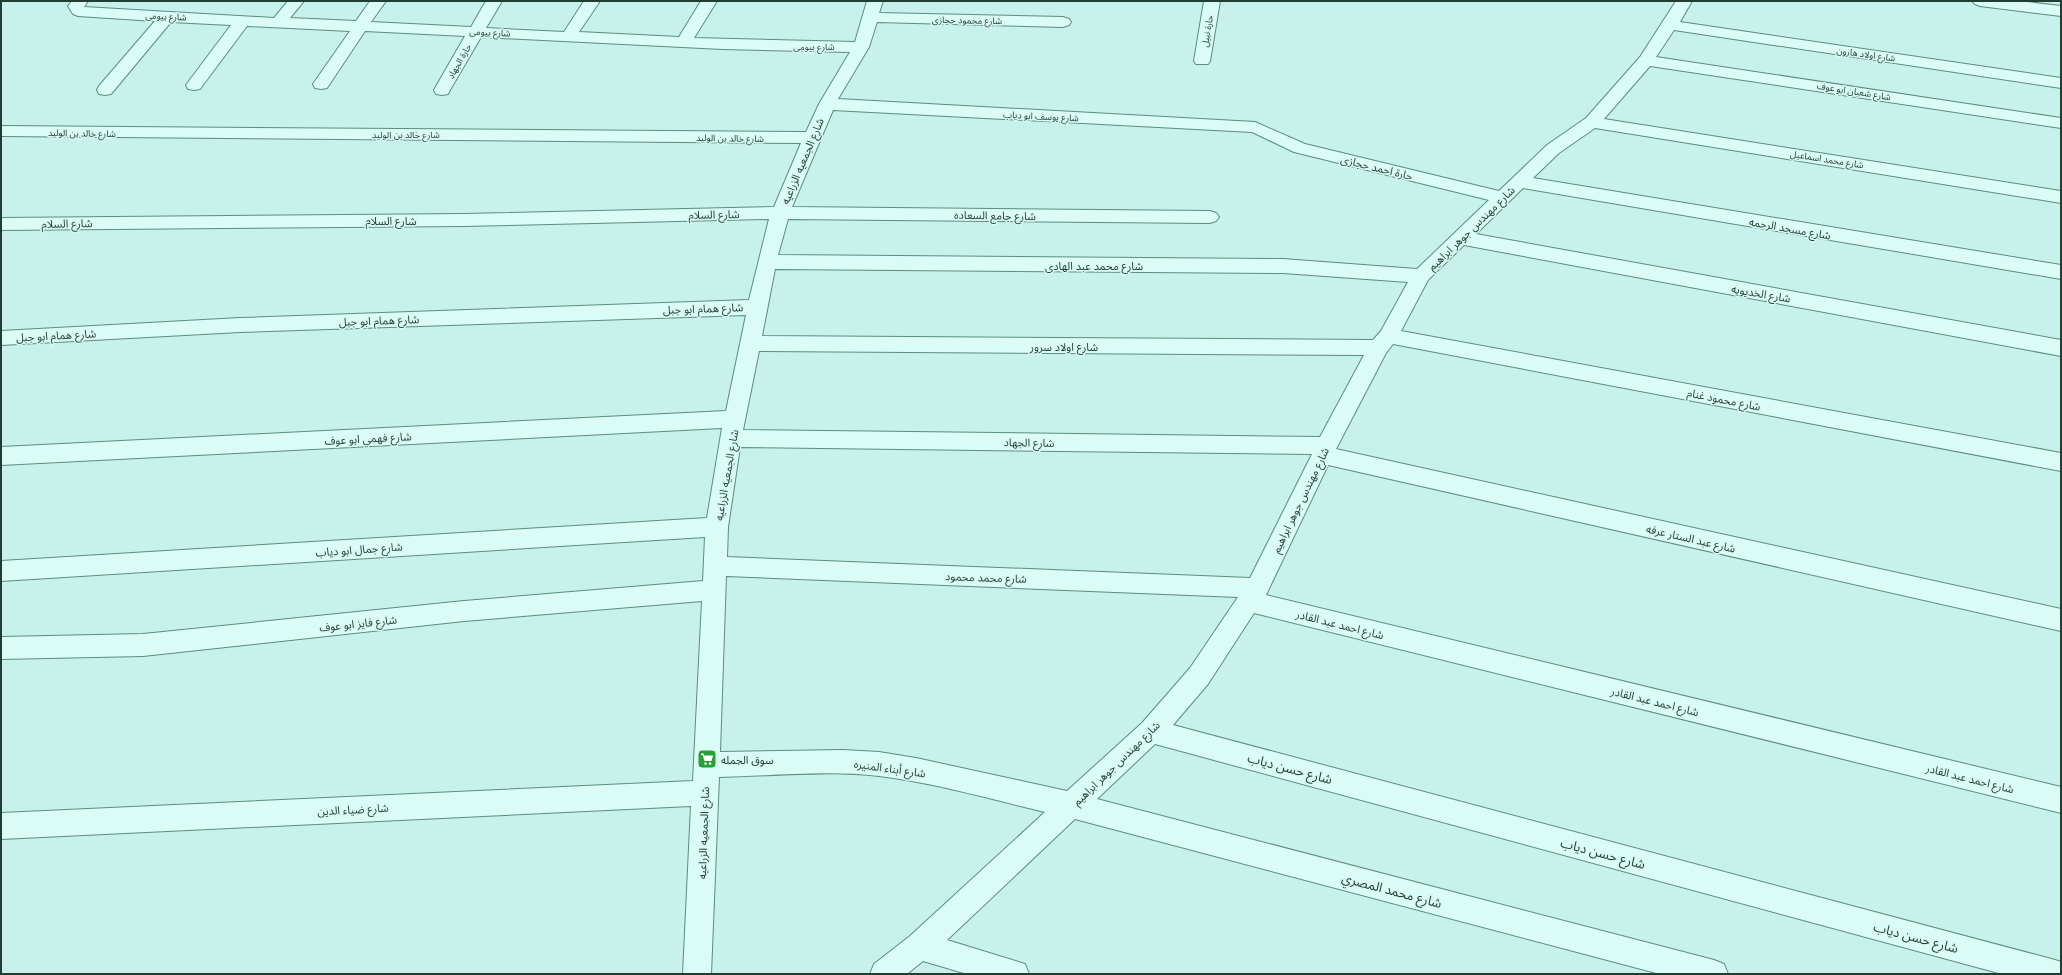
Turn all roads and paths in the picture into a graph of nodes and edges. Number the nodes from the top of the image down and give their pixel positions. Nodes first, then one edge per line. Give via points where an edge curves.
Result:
1 (80, 1) edge
2 (132, 1) edge
3 (296, 1) edge
4 (378, 1) edge
5 (494, 1) edge
6 (592, 1) edge
7 (709, 1) edge
8 (1212, 1) edge
9 (1684, 1) edge
10 (1980, 1) edge
11 (215, 7) dead end
12 (873, 9) edge
13 (2061, 11) edge
14 (119, 14) junction
15 (168, 17) junction
16 (204, 18) junction
17 (243, 20) junction
18 (279, 22) junction
19 (1063, 22) dead end
20 (1670, 25) junction
21 (360, 26) junction
22 (476, 31) junction
23 (569, 36) junction
24 (684, 42) junction
25 (862, 46) junction
26 (1646, 60) junction
27 (1202, 61) dead end
28 (2061, 83) edge
29 (321, 84) dead end
30 (194, 85) dead end
31 (105, 90) dead end
32 (442, 90) dead end
33 (826, 104) junction
34 (1592, 122) junction
35 (2061, 123) edge
36 (1255, 127) joint
37 (1, 131) edge
38 (811, 138) junction
39 (1520, 182) junction
40 (2061, 197) edge
41 (1503, 198) junction
42 (780, 213) junction
43 (1210, 217) dead end
44 (1, 224) edge
45 (1461, 238) junction
46 (767, 262) junction
47 (2061, 272) edge
48 (1421, 276) junction
49 (758, 306) junction
50 (1, 338) edge
51 (1383, 342) junction
52 (750, 343) junction
53 (2061, 348) edge
54 (733, 429) junction
55 (1324, 451) junction
56 (1, 456) edge
57 (2061, 462) edge
58 (717, 527) junction
59 (716, 566) junction
60 (1, 571) edge
61 (714, 590) junction
62 (1253, 595) junction
63 (2061, 620) edge
64 (1, 648) edge
65 (1151, 731) junction
66 (706, 765) junction
67 (705, 793) junction
68 (2061, 800) edge
69 (1071, 805) junction
70 (1, 826) edge
71 (920, 946) junction
72 (697, 974) edge
73 (884, 974) edge
74 (1015, 974) edge
75 (1714, 974) edge
76 (2055, 974) edge

1 - 14 street, شارع بيومى via 76,6 78,11
2 - 14 street
3 - 18 street
4 - 21 street
5 - 22 street, حارة الجهاد
6 - 23 street
7 - 24 street
8 - 27 street, حارة نبيل
9 - 20 street, شارع مهندس جوهر ابراهيم
10 - 13 street
11 - 16 street
12 - 19 street, شارع محمود حجازى
12 - 25 street, شارع الجمعيه الزراعيه
14 - 15 street, شارع بيومى
15 - 16 street, شارع بيومى
15 - 31 street
16 - 17 street, شارع بيومى
17 - 18 street, شارع بيومى
17 - 30 street
18 - 21 street, شارع بيومى
20 - 26 street, شارع مهندس جوهر ابراهيم
20 - 28 street, شارع اولاد هارون
21 - 22 street, شارع بيومى
21 - 29 street
22 - 23 street, شارع بيومى
22 - 32 street, حارة الجهاد
23 - 24 street, شارع بيومى
24 - 25 street, شارع بيومى via 768,46
25 - 33 street, شارع الجمعيه الزراعيه
26 - 34 street, شارع مهندس جوهر ابراهيم
26 - 35 street, شارع شعبان ابو عوف
33 - 36 street, شارع يوسف ابو دياب
33 - 38 street, شارع الجمعيه الزراعيه
34 - 39 street, شارع مهندس جوهر ابراهيم via 1553,149
34 - 40 street, شارع محمد اسماعيل
36 - 41 street, حارة احمد حجازى via 1300,148
37 - 38 street, شارع خالد بن الوليد
38 - 42 street, شارع الجمعيه الزراعيه
39 - 41 street, شارع مهندس جوهر ابراهيم
39 - 47 street, شارع مسجد الرحمه
41 - 45 street, شارع مهندس جوهر ابراهيم
42 - 43 street, شارع جامع السعاده
42 - 44 street, شارع السلام via 471,220
42 - 46 street, شارع الجمعيه الزراعيه
45 - 48 street, شارع مهندس جوهر ابراهيم
45 - 53 street, شارع الخديويه
46 - 48 street, شارع محمد عبد الهادى via 1283,266
46 - 49 street, شارع الجمعيه الزراعيه
48 - 51 street, شارع مهندس جوهر ابراهيم
49 - 50 street, شارع همام ابو جبل via 240,325
49 - 52 street, شارع الجمعيه الزراعيه
51 - 52 street, شارع اولاد سرور
51 - 55 street, شارع مهندس جوهر ابراهيم
51 - 57 street, شارع محمود غنام
52 - 54 street, شارع الجمعيه الزراعيه
54 - 55 street, شارع الجهاد
54 - 56 street, شارع فهمي ابو عوف
54 - 58 street, شارع الجمعيه الزراعيه
55 - 62 street, شارع مهندس جوهر ابراهيم
55 - 63 street, شارع عبد الستار عرفه
58 - 59 street, شارع الجمعيه الزراعيه
58 - 60 street, شارع جمال ابو دياب
59 - 61 street, شارع الجمعيه الزراعيه
59 - 62 street, شارع محمد محمود
61 - 64 street, شارع فايز ابو عوف via 464,611 143,645
61 - 66 street, شارع الجمعيه الزراعيه
62 - 65 street, شارع مهندس جوهر ابراهيم via 1199,676
62 - 68 street, شارع احمد عبد القادر
65 - 69 street, شارع مهندس جوهر ابراهيم
65 - 76 street, شارع حسن دياب
66 - 67 street, شارع الجمعيه الزراعيه
66 - 69 street, شارع أبناء المنيره via 843,762 879,764
67 - 70 street, شارع ضياء الدين
67 - 72 street, شارع الجمعيه الزراعيه
69 - 71 street, شارع مهندس جوهر ابراهيم
69 - 75 street, شارع محمد المصري
71 - 73 street, شارع مهندس جوهر ابراهيم
71 - 74 street

